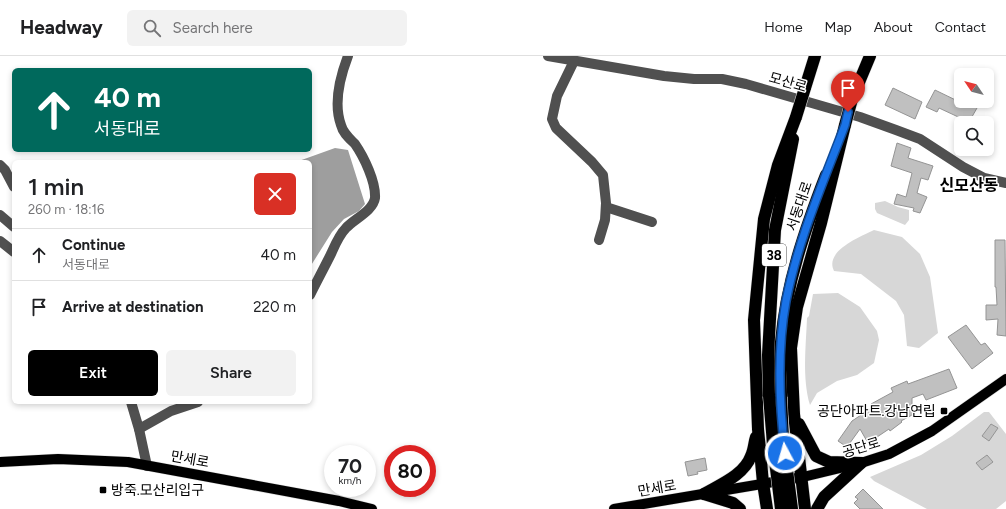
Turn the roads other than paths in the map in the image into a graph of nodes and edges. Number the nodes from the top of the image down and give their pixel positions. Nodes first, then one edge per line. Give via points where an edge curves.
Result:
1 (348, 56) edge
2 (548, 56) edge
3 (815, 56) edge
4 (870, 56) edge
5 (574, 61) junction
6 (796, 116) junction
7 (845, 125) junction
8 (0, 165) edge
9 (1006, 182) edge
10 (12, 183) edge
11 (606, 207) junction
12 (0, 215) edge
13 (652, 222) dead end
14 (12, 225) edge
15 (598, 240) dead end
16 (0, 241) edge
17 (12, 250) edge
18 (312, 291) edge
19 (1006, 379) edge
20 (775, 396) junction
21 (132, 404) edge
22 (192, 404) edge
23 (794, 414) junction
24 (139, 429) junction
25 (758, 430) junction
26 (0, 462) edge
27 (861, 463) junction
28 (147, 466) junction
29 (802, 477) junction
30 (763, 484) junction
31 (704, 494) junction
32 (372, 509) edge
33 (614, 509) edge
34 (740, 509) edge
35 (767, 509) edge
36 (781, 509) edge
37 (792, 509) edge
38 (805, 509) edge
39 (817, 509) edge

1 - 18 street via 343,69 337,110 341,125 368,168 374,185 375,199 369,209 343,231
2 - 5 street, 모산로
3 - 6 highway, 서동대로 / 38, bridge
4 - 7 highway, 서동대로 / 38, bridge via 852,99
5 - 9 street, 모산로 via 664,76 722,79 746,84 860,117 920,139 984,178
5 - 11 street via 557,96 552,119 556,128 603,175
6 - 20 highway, 서동대로 / 38 via 775,230 768,355
6 - 25 highway via 778,165 764,219 754,320
7 - 20 highway, 서동대로 / 38 via 809,218 793,272 786,302
7 - 23 highway via 797,307 791,348
8 - 10 street
11 - 13 street
11 - 15 street
12 - 14 street
16 - 17 street
19 - 27 main road, 공단로 via 932,431 889,454
20 - 36 highway, 38, bridge via 773,444
20 - 37 highway, 38, bridge
21 - 24 street
22 - 24 street via 170,411
23 - 27 highway via 816,456 829,462
23 - 29 highway
24 - 28 street
25 - 30 highway
25 - 31 highway via 751,456 742,470
26 - 28 main road, 만세로 via 58,459 128,462
27 - 29 main road, 공단로
27 - 39 highway via 824,497
28 - 32 main road, 만세로
29 - 30 main road, 공단로
29 - 38 highway
30 - 31 main road, 공단로
30 - 35 highway
31 - 33 main road, 만세로
31 - 34 highway via 733,503

